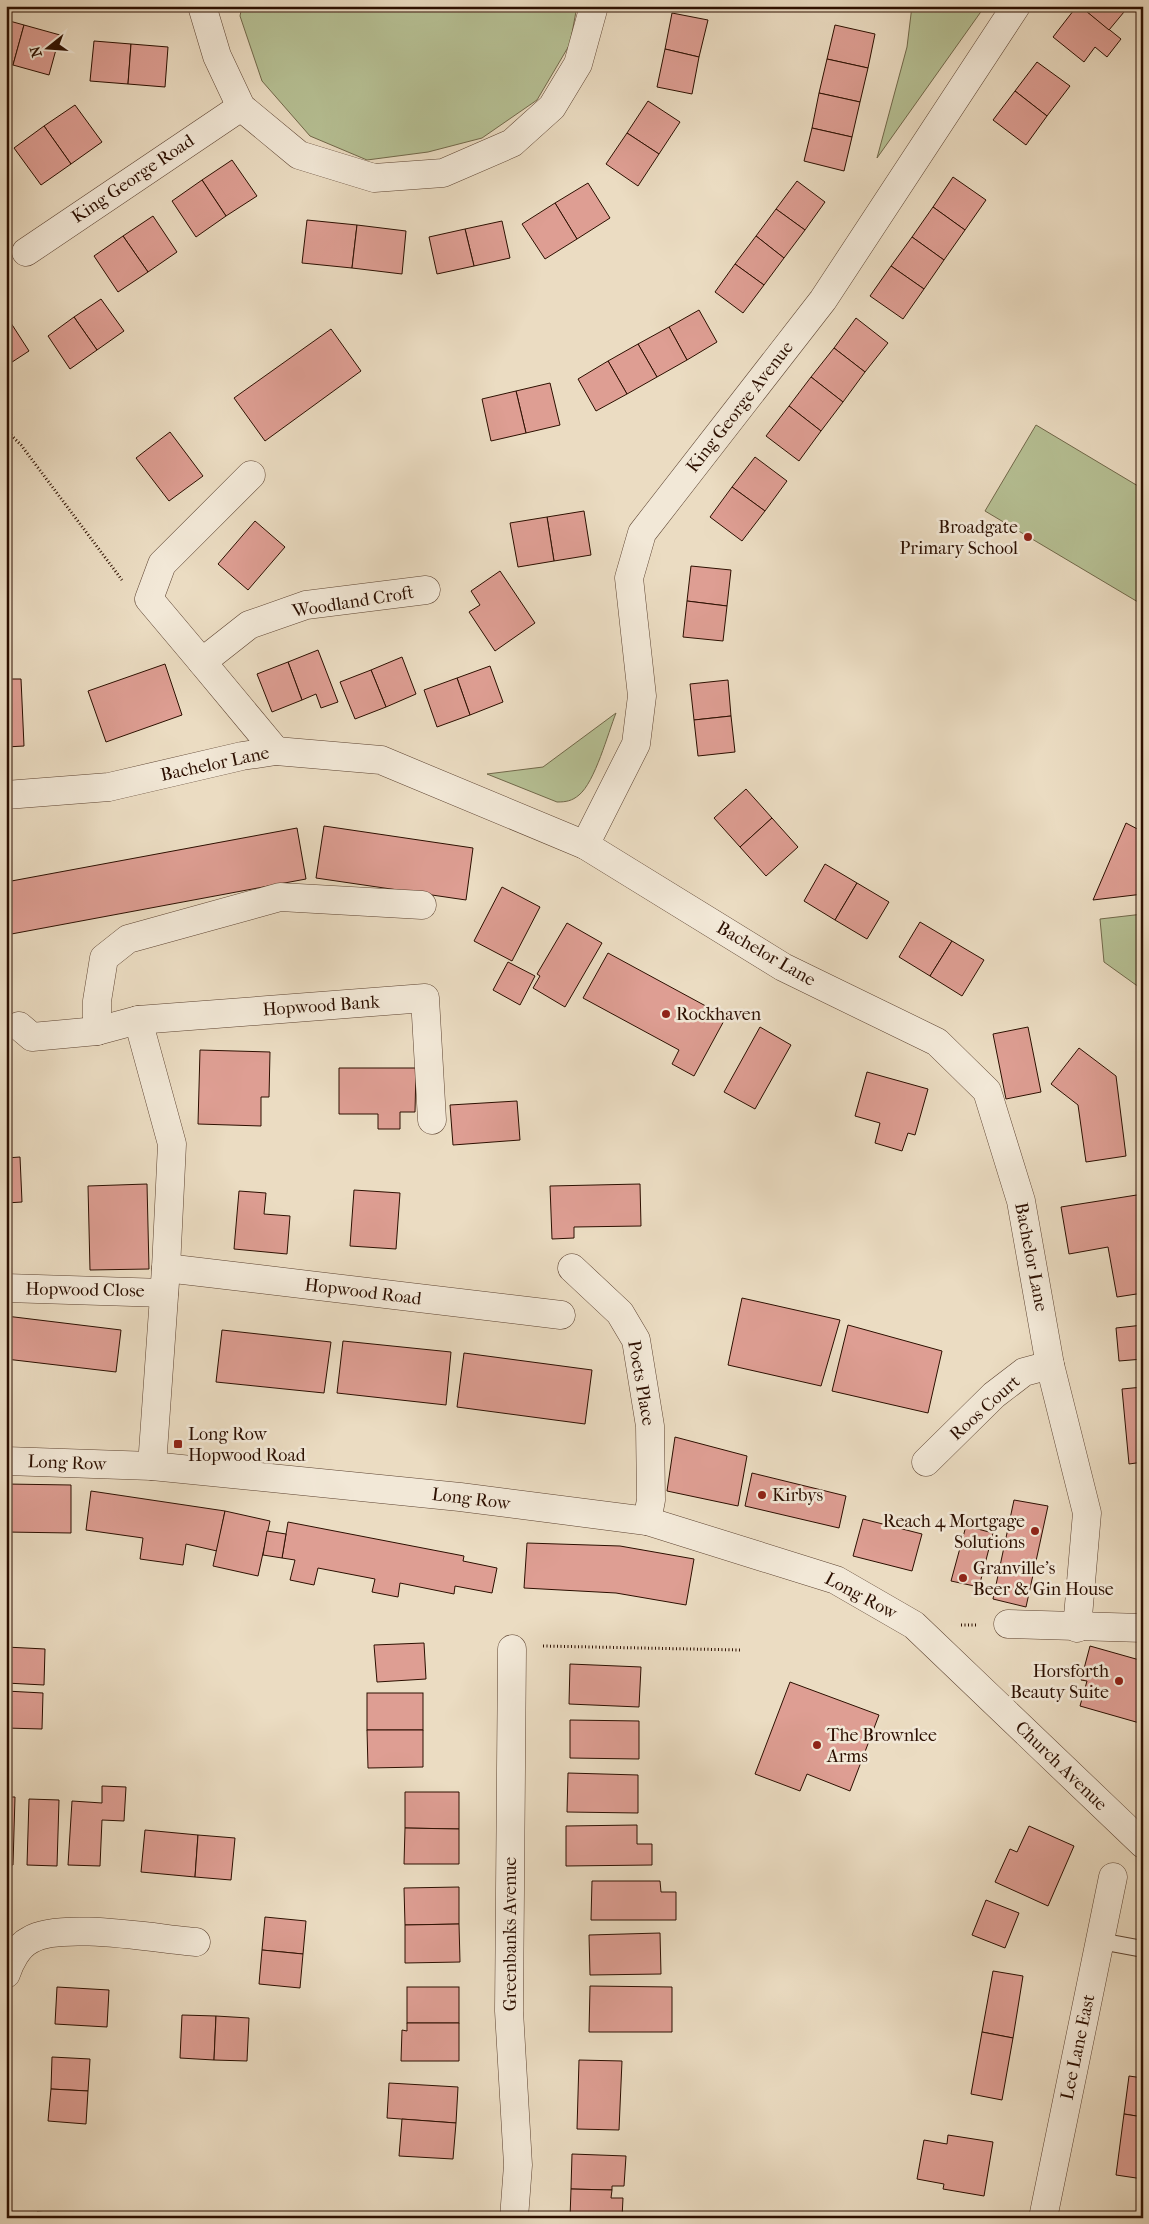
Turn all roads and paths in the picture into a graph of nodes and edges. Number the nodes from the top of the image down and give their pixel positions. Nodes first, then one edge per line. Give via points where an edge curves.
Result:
1 (202, 6) edge
2 (594, 6) edge
3 (1016, 6) edge
4 (241, 107) junction
5 (26, 252) dead end
6 (6, 430) edge
7 (21, 445) dead end
8 (250, 474) dead end
9 (426, 590) dead end
10 (202, 662) junction
11 (276, 751) junction
12 (6, 795) edge
13 (585, 845) junction
14 (422, 904) dead end
15 (138, 1020) junction
16 (13, 1028) edge
17 (97, 1031) junction
18 (432, 1120) dead end
19 (572, 1268) dead end
20 (165, 1280) junction
21 (6, 1288) edge
22 (561, 1315) dead end
23 (1050, 1365) junction
24 (6, 1461) edge
25 (926, 1462) dead end
26 (152, 1466) junction
27 (647, 1521) junction
28 (1008, 1624) dead end
29 (914, 1626) joint
30 (1077, 1628) junction
31 (1143, 1628) edge
32 (545, 1646) dead end
33 (512, 1650) dead end
34 (740, 1650) dead end
35 (1143, 1844) edge
36 (1113, 1877) dead end
37 (1100, 1941) junction
38 (196, 1942) dead end
39 (1143, 1949) edge
40 (6, 1974) edge
41 (514, 2218) edge
42 (1043, 2218) edge

1 - 4 street via 218,56
2 - 4 street via 578,64 552,107 512,143 443,174 374,178 299,155
3 - 13 street, King George Avenue via 823,300 642,533 629,578 642,696 636,744
4 - 5 street, King George Road
6 - 7 path
8 - 10 street via 162,564 149,599
9 - 10 street, Woodland Croft via 306,606 249,625
10 - 11 street
11 - 12 street, Bachelor Lane via 109,787
11 - 13 street, Bachelor Lane via 381,760
13 - 23 street, Bachelor Lane via 783,967 937,1042 987,1091 1021,1201
14 - 17 street via 280,897 128,939 104,958 97,1001
15 - 17 street, Hopwood Bank
15 - 18 street, Hopwood Bank via 425,998
15 - 20 street via 172,1144
16 - 17 street, Hopwood Bank via 32,1037
19 - 27 street, Poets Place via 620,1313 636,1340 650,1426 651,1500
20 - 21 street, Hopwood Close
20 - 22 street, Hopwood Road
20 - 26 street
23 - 25 street, Roos Court via 1024,1372 994,1395
23 - 30 street, Bachelor Lane via 1087,1513
24 - 26 street, Long Row
26 - 27 street, Long Row via 460,1497
27 - 29 street, Long Row via 836,1580
28 - 30 street
29 - 35 street, Church Avenue
30 - 31 street
32 - 34 path
33 - 41 street, Greenbanks Avenue via 509,2011 518,2165
36 - 37 street, Lee Lane East
37 - 39 lane
37 - 42 street, Lee Lane East
38 - 40 street via 89,1931 56,1931 29,1940 10,1961

